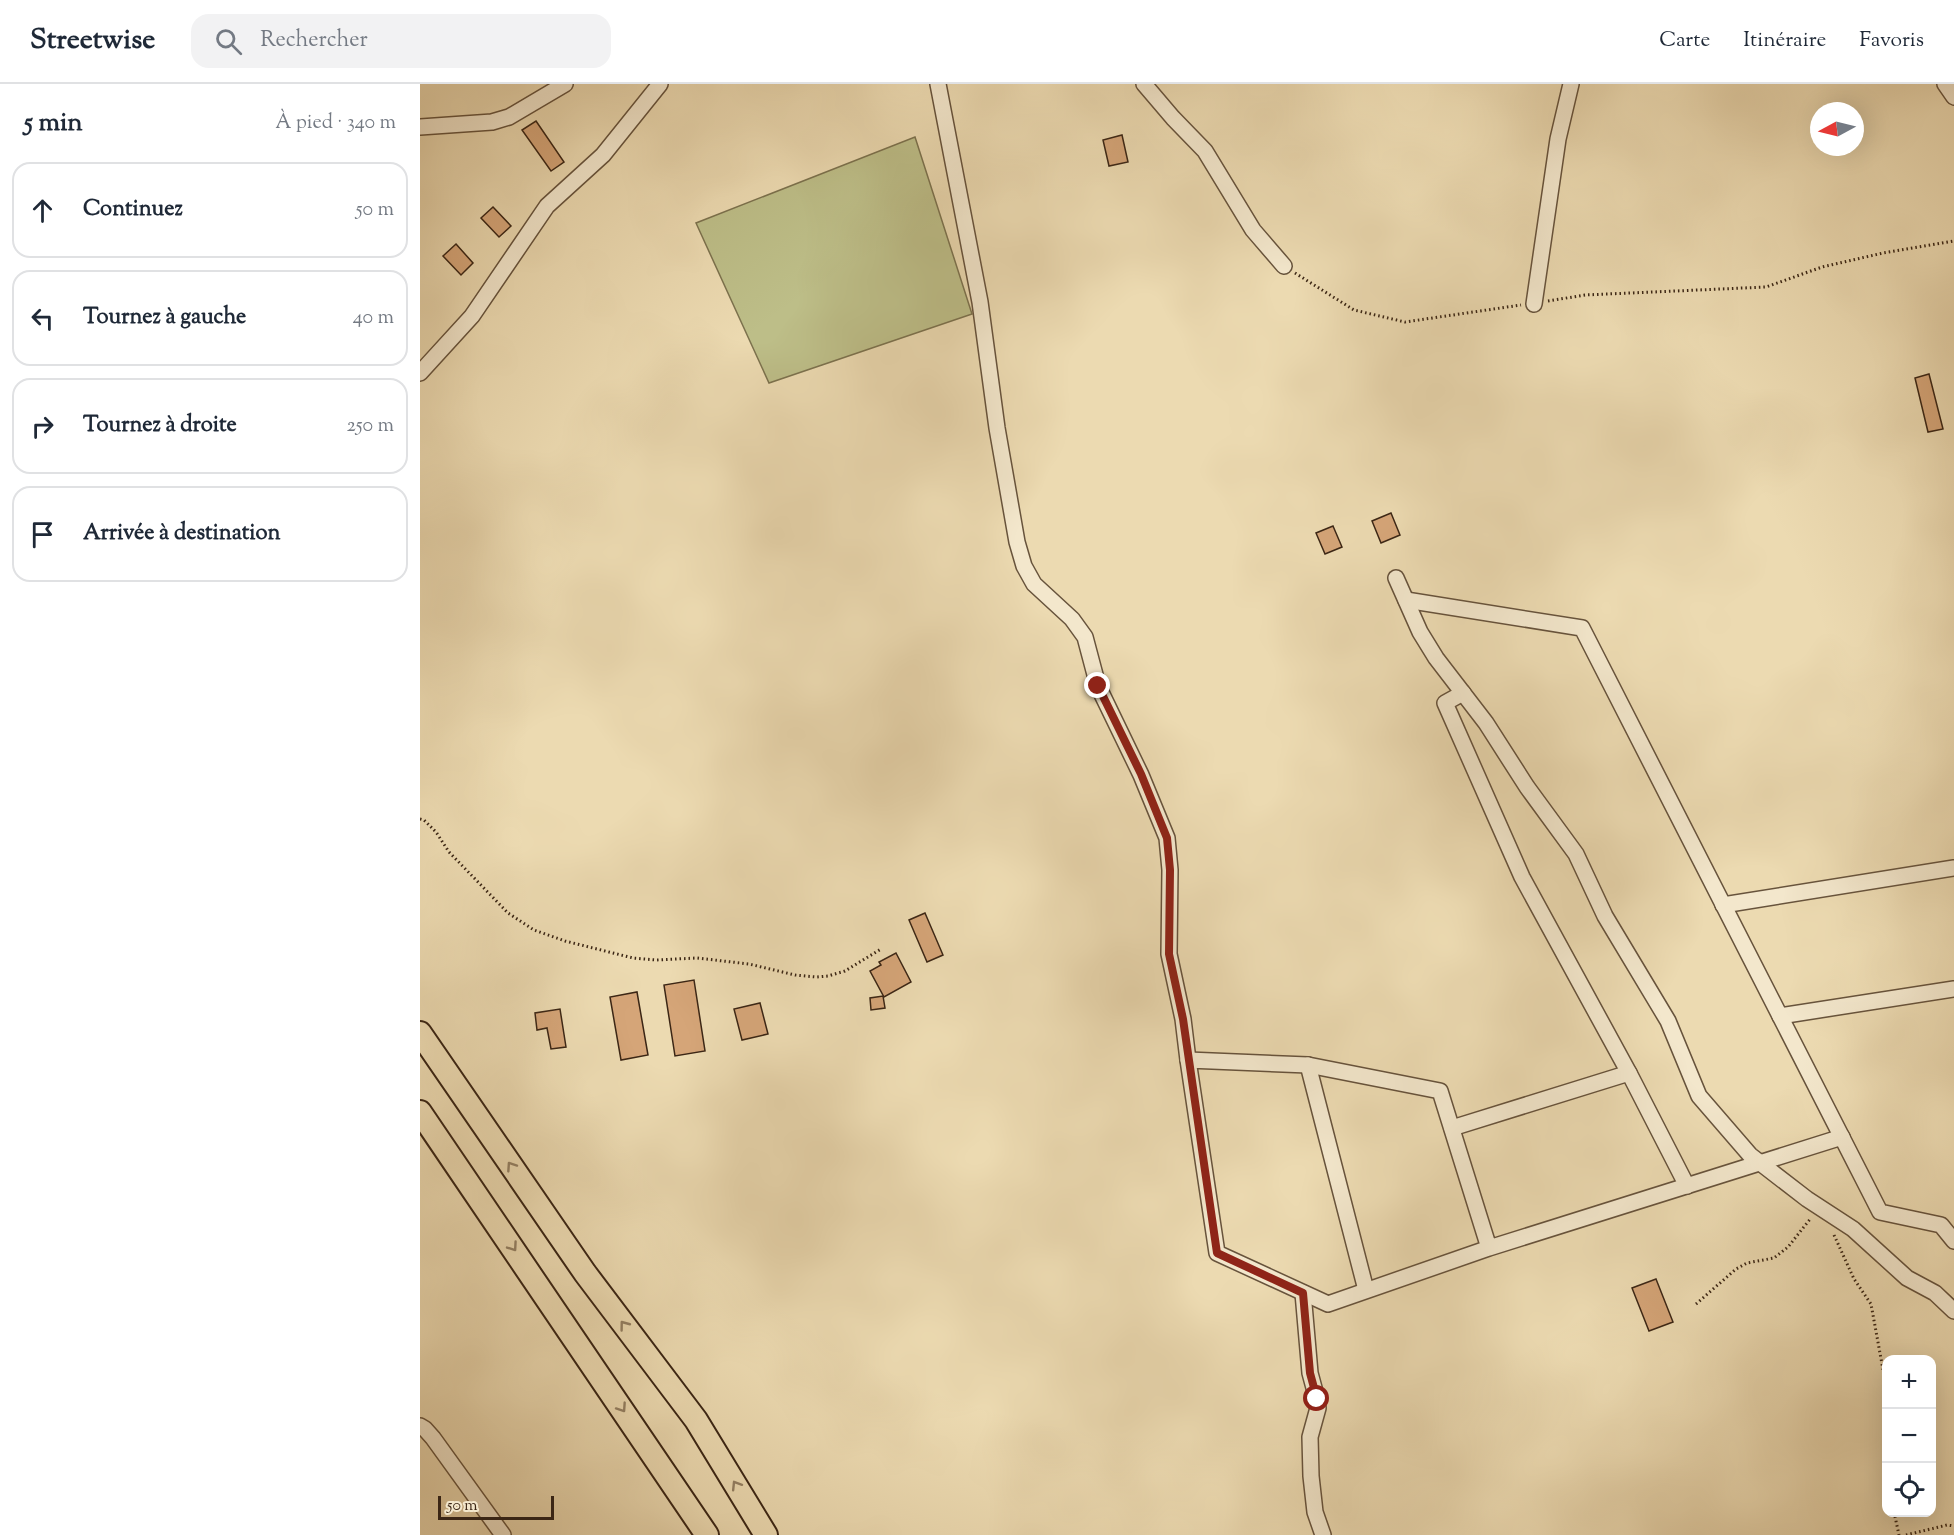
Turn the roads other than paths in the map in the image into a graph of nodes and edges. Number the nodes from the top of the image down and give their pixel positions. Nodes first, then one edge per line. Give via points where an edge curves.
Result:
1 (565, 84) edge
2 (660, 84) edge
3 (938, 84) edge
4 (1144, 84) edge
5 (1571, 84) edge
6 (1945, 84) edge
7 (1954, 97) edge
8 (420, 127) edge
9 (1284, 266) road end
10 (1534, 304) road end
11 (420, 373) edge
12 (1396, 578) dead end
13 (1406, 600) junction
14 (1463, 693) junction
15 (1954, 868) edge
16 (1723, 905) junction
17 (1954, 989) edge
18 (1780, 1016) junction
19 (420, 1033) edge
20 (1188, 1060) junction
21 (1308, 1065) junction
22 (1629, 1073) junction
23 (420, 1112) edge
24 (1452, 1128) junction
25 (1842, 1137) junction
26 (1760, 1163) junction
27 (1687, 1186) junction
28 (1954, 1241) edge
29 (1489, 1248) junction
30 (1366, 1290) junction
31 (1303, 1293) junction
32 (1954, 1311) edge
33 (420, 1426) edge
34 (503, 1535) edge
35 (708, 1535) edge
36 (766, 1535) edge
37 (1323, 1535) edge

1 - 8 street via 509,117 492,122
2 - 11 street via 603,155 547,206 472,316
3 - 20 street via 980,302 1017,542 1034,584 1072,619 1085,637 1098,686 1167,838 1169,954
4 - 9 street via 1205,151 1253,230
5 - 10 street via 1558,139
6 - 7 street
12 - 13 street
13 - 14 street via 1420,632
13 - 16 street via 1582,628
14 - 22 street via 1445,703 1460,739 1522,877
14 - 26 street via 1576,854 1605,916 1668,1021 1699,1096
15 - 16 street
16 - 18 street
17 - 18 street
18 - 25 street
36 -> 19 highway via 696,1420 585,1273
20 - 21 street
20 - 31 street via 1217,1253
21 - 24 street via 1440,1091
21 - 30 street
22 - 24 street
22 - 27 street
23 -> 35 highway
24 - 29 street
25 - 26 street
25 - 28 street via 1880,1212 1941,1225
26 - 27 street
26 - 32 street via 1852,1229 1907,1278 1935,1293
27 - 29 street
29 - 30 street
30 - 31 street via 1328,1304
31 - 37 street via 1310,1373 1318,1408 1310,1437 1311,1476 1315,1512
33 - 34 street via 433,1438

